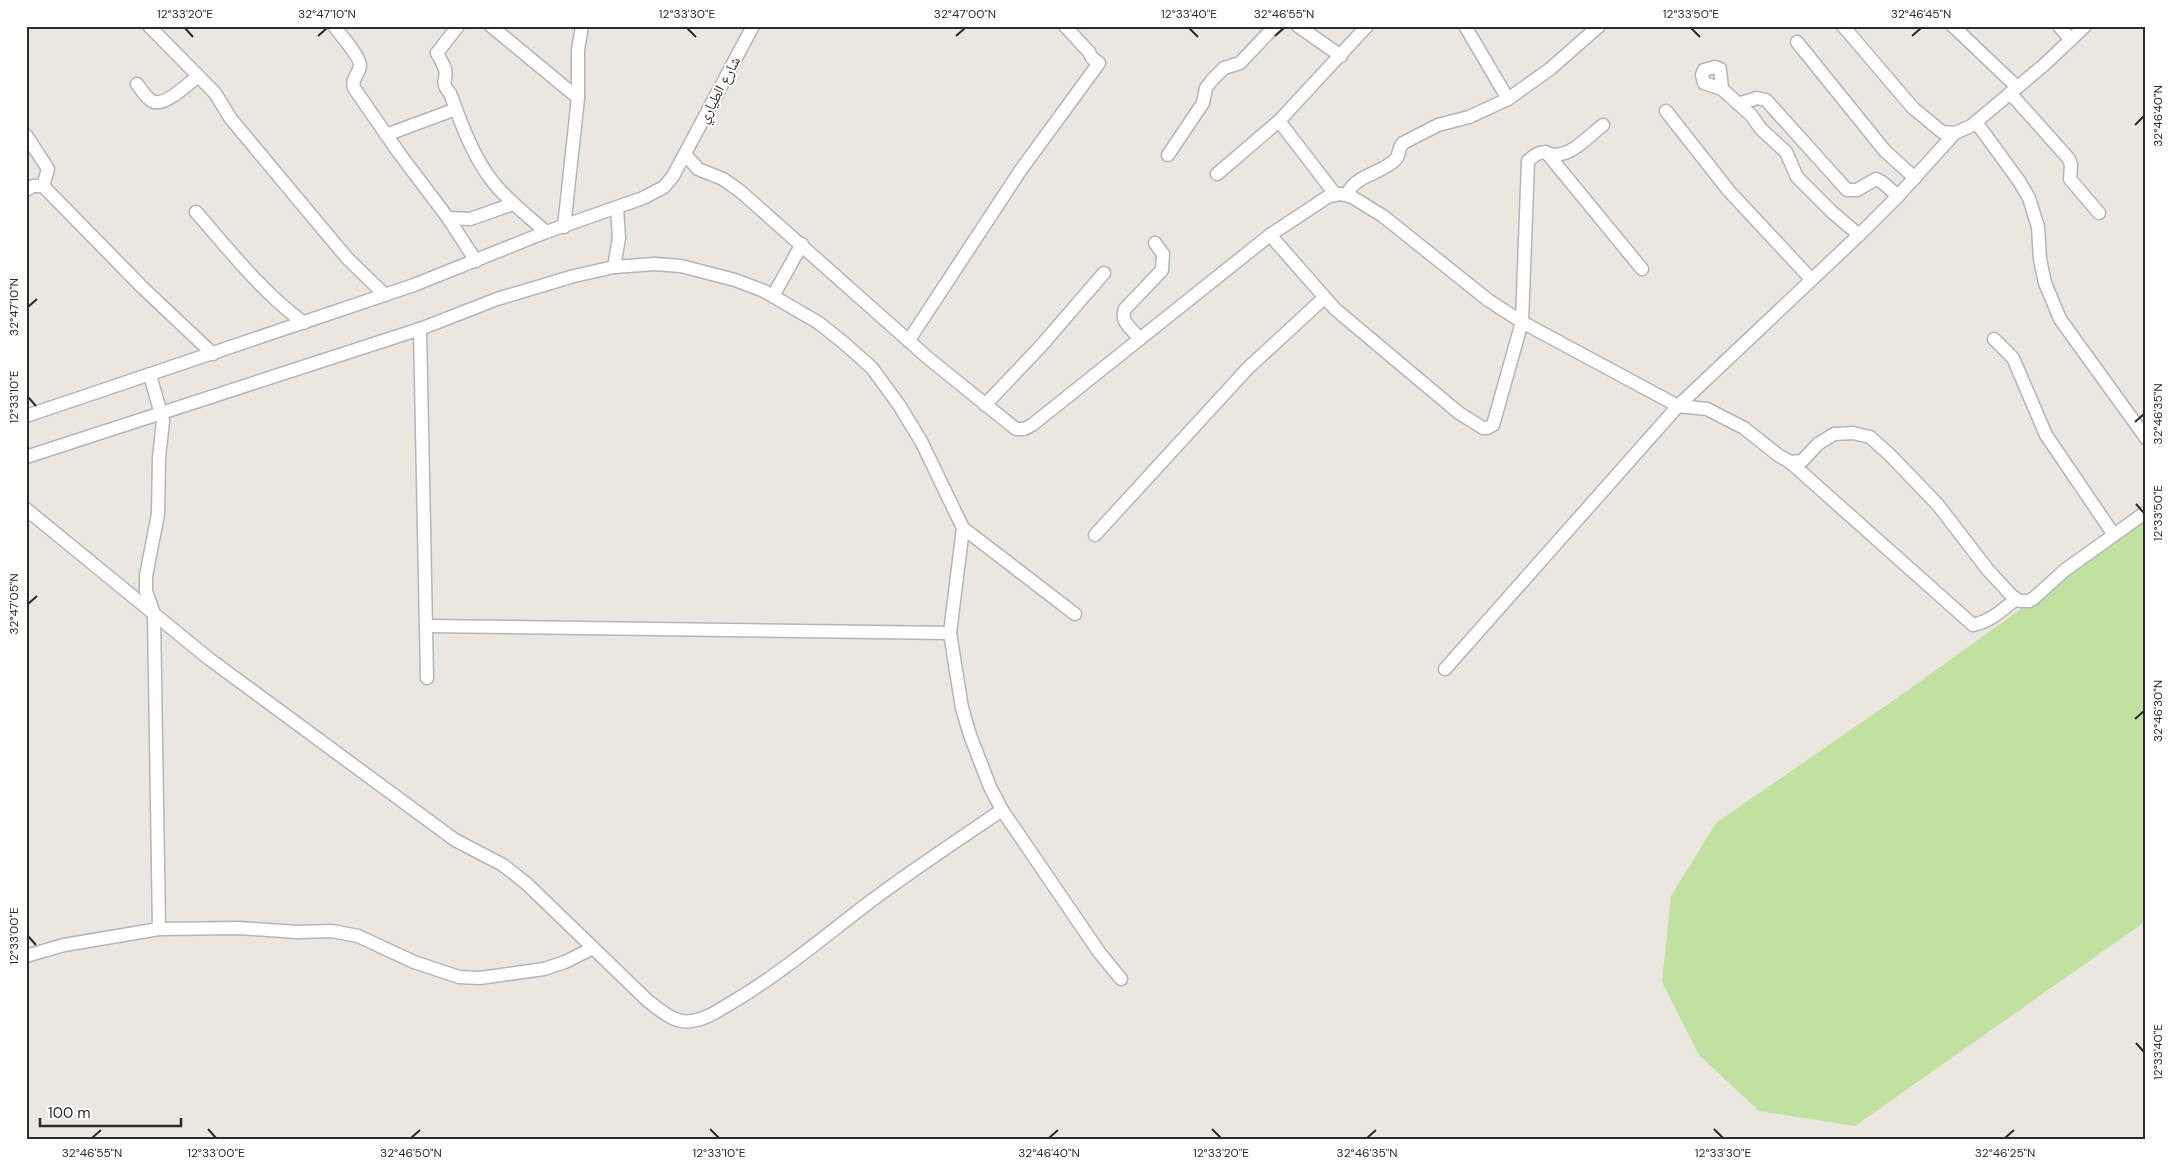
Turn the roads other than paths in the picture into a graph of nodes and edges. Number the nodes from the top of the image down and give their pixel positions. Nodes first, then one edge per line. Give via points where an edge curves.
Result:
1 (149, 26) edge
2 (334, 26) edge
3 (458, 26) edge
4 (491, 26) edge
5 (582, 26) edge
6 (753, 26) edge
7 (1065, 26) edge
8 (1275, 26) edge
9 (1298, 26) edge
10 (1367, 26) edge
11 (1465, 26) edge
12 (1599, 26) edge
13 (1844, 26) edge
14 (1953, 26) edge
15 (2059, 26) edge
16 (2085, 26) edge
17 (2071, 40) junction
18 (1797, 42) dead end
19 (1341, 56) junction
20 (198, 76) junction
21 (136, 84) dead end
22 (1722, 90) dead end
23 (2014, 90) junction
24 (578, 98) junction
25 (1508, 99) junction
26 (1738, 104) junction
27 (456, 109) junction
28 (1666, 111) dead end
29 (1279, 121) junction
30 (1976, 122) junction
31 (1603, 125) dead end
32 (1955, 133) junction
33 (26, 135) edge
34 (386, 135) junction
35 (1546, 152) junction
36 (685, 154) junction
37 (1168, 155) dead end
38 (1217, 174) dead end
39 (1915, 178) junction
40 (43, 186) junction
41 (26, 190) edge
42 (1341, 195) junction
43 (1898, 196) junction
44 (513, 204) junction
45 (617, 208) junction
46 (196, 212) dead end
47 (2099, 213) dead end
48 (448, 218) junction
49 (564, 227) junction
50 (546, 232) junction
51 (1270, 235) junction
52 (1859, 235) junction
53 (1156, 243) dead end
54 (802, 244) junction
55 (476, 261) junction
56 (614, 267) junction
57 (1642, 269) dead end
58 (1104, 273) dead end
59 (1811, 279) junction
60 (385, 295) junction
61 (773, 296) junction
62 (1324, 298) junction
63 (1522, 322) junction
64 (304, 323) junction
65 (420, 329) junction
66 (1140, 339) junction
67 (1994, 339) dead end
68 (909, 340) junction
69 (213, 354) junction
70 (150, 375) junction
71 (985, 405) junction
72 (1678, 406) junction
73 (162, 412) junction
74 (26, 416) edge
75 (2146, 438) edge
76 (26, 457) edge
77 (1790, 462) junction
78 (26, 508) edge
79 (2146, 512) edge
80 (963, 528) junction
81 (2114, 535) junction
82 (1095, 536) dead end
83 (2016, 599) junction
84 (154, 614) junction
85 (1075, 614) dead end
86 (426, 626) junction
87 (950, 633) junction
88 (1445, 669) dead end
89 (427, 678) dead end
90 (1002, 810) junction
91 (159, 929) junction
92 (593, 948) junction
93 (26, 956) edge
94 (1121, 979) dead end

1 - 20 street
2 - 34 street via 360,61 354,88
3 - 27 street via 437,53 445,69 443,82
4 - 24 street
5 - 24 street via 578,50
6 - 36 street, شارع الطياري
7 - 68 street via 1099,63 1020,171
8 - 37 street via 1240,64 1224,68 1212,80 1206,88 1204,103
9 - 19 street
10 - 19 street
11 - 25 street
12 - 25 street via 1550,69
13 - 32 street via 1912,108 1942,132
14 - 23 street
15 - 17 street
16 - 17 street
17 - 23 street
18 - 39 street via 1885,151
19 - 29 street
20 - 21 street via 166,101 158,103 151,101
20 - 60 street via 215,92 231,119 347,258
22 - 26 street
23 - 30 street
23 - 47 street via 2070,161 2070,179
24 - 49 street
25 - 42 street via 1469,117 1438,125 1403,143 1395,160
26 - 43 street via 1757,98 1766,100 1847,190 1857,190 1876,179
26 - 52 street via 1786,152 1797,177
27 - 34 street
27 - 44 street via 479,160
28 - 59 street via 1729,190
29 - 38 street
29 - 42 street
30 - 32 street
30 - 75 street via 2029,198 2038,227 2045,283 2060,319
31 - 35 street via 1570,151 1559,155
32 - 39 street
33 - 40 street via 48,169
34 - 48 street
35 - 57 street
35 - 63 street via 1537,153 1528,161
36 - 45 street, شارع الطياري via 664,187
36 - 54 street via 698,168 740,191
39 - 43 street
40 - 41 street
40 - 69 street
42 - 51 street via 1324,199
42 - 63 street via 1383,216
43 - 52 street
44 - 48 street via 470,219
44 - 50 street
45 - 49 street, شارع الطياري
45 - 56 street via 619,238
46 - 64 street via 254,279
48 - 55 street
49 - 50 street, شارع الطياري
50 - 55 street, شارع الطياري
51 - 62 street
51 - 66 street
52 - 59 street
53 - 66 street via 1163,254 1162,270 1123,315
54 - 61 street
54 - 68 street
55 - 60 street, شارع الطياري
56 - 61 street via 681,266 735,280
56 - 65 street via 498,298
58 - 71 street
59 - 72 street
60 - 64 street, شارع الطياري
61 - 80 street via 819,323 872,368 921,441
62 - 63 street via 1459,413 1487,428 1493,425
62 - 82 street via 1248,368
63 - 72 street
64 - 69 street, شارع الطياري
65 - 73 street
65 - 86 street
66 - 71 street via 1028,428 1012,428
67 - 81 street via 2013,358 2046,435
68 - 71 street
69 - 70 street, شارع الطياري
70 - 73 street
70 - 74 street, شارع الطياري
72 - 77 street via 1707,409 1744,428
72 - 88 street
73 - 76 street
73 - 84 street via 158,514 146,576 146,591
77 - 83 street via 1973,625 1995,616
77 - 83 street via 1802,461 1834,434 1853,433 1870,437 1938,505 1988,570
78 - 84 street
79 - 81 street
80 - 85 street
80 - 87 street
81 - 83 street via 2034,598 2025,602
84 - 91 street
84 - 92 street via 208,658 455,840 503,865
86 - 87 street
86 - 89 street
87 - 90 street via 962,708 970,736
90 - 92 street via 931,858 776,973 700,1019 681,1021 664,1013
90 - 94 street
91 - 92 street via 332,930 358,936 414,962 472,978 544,969
91 - 93 street via 64,945

